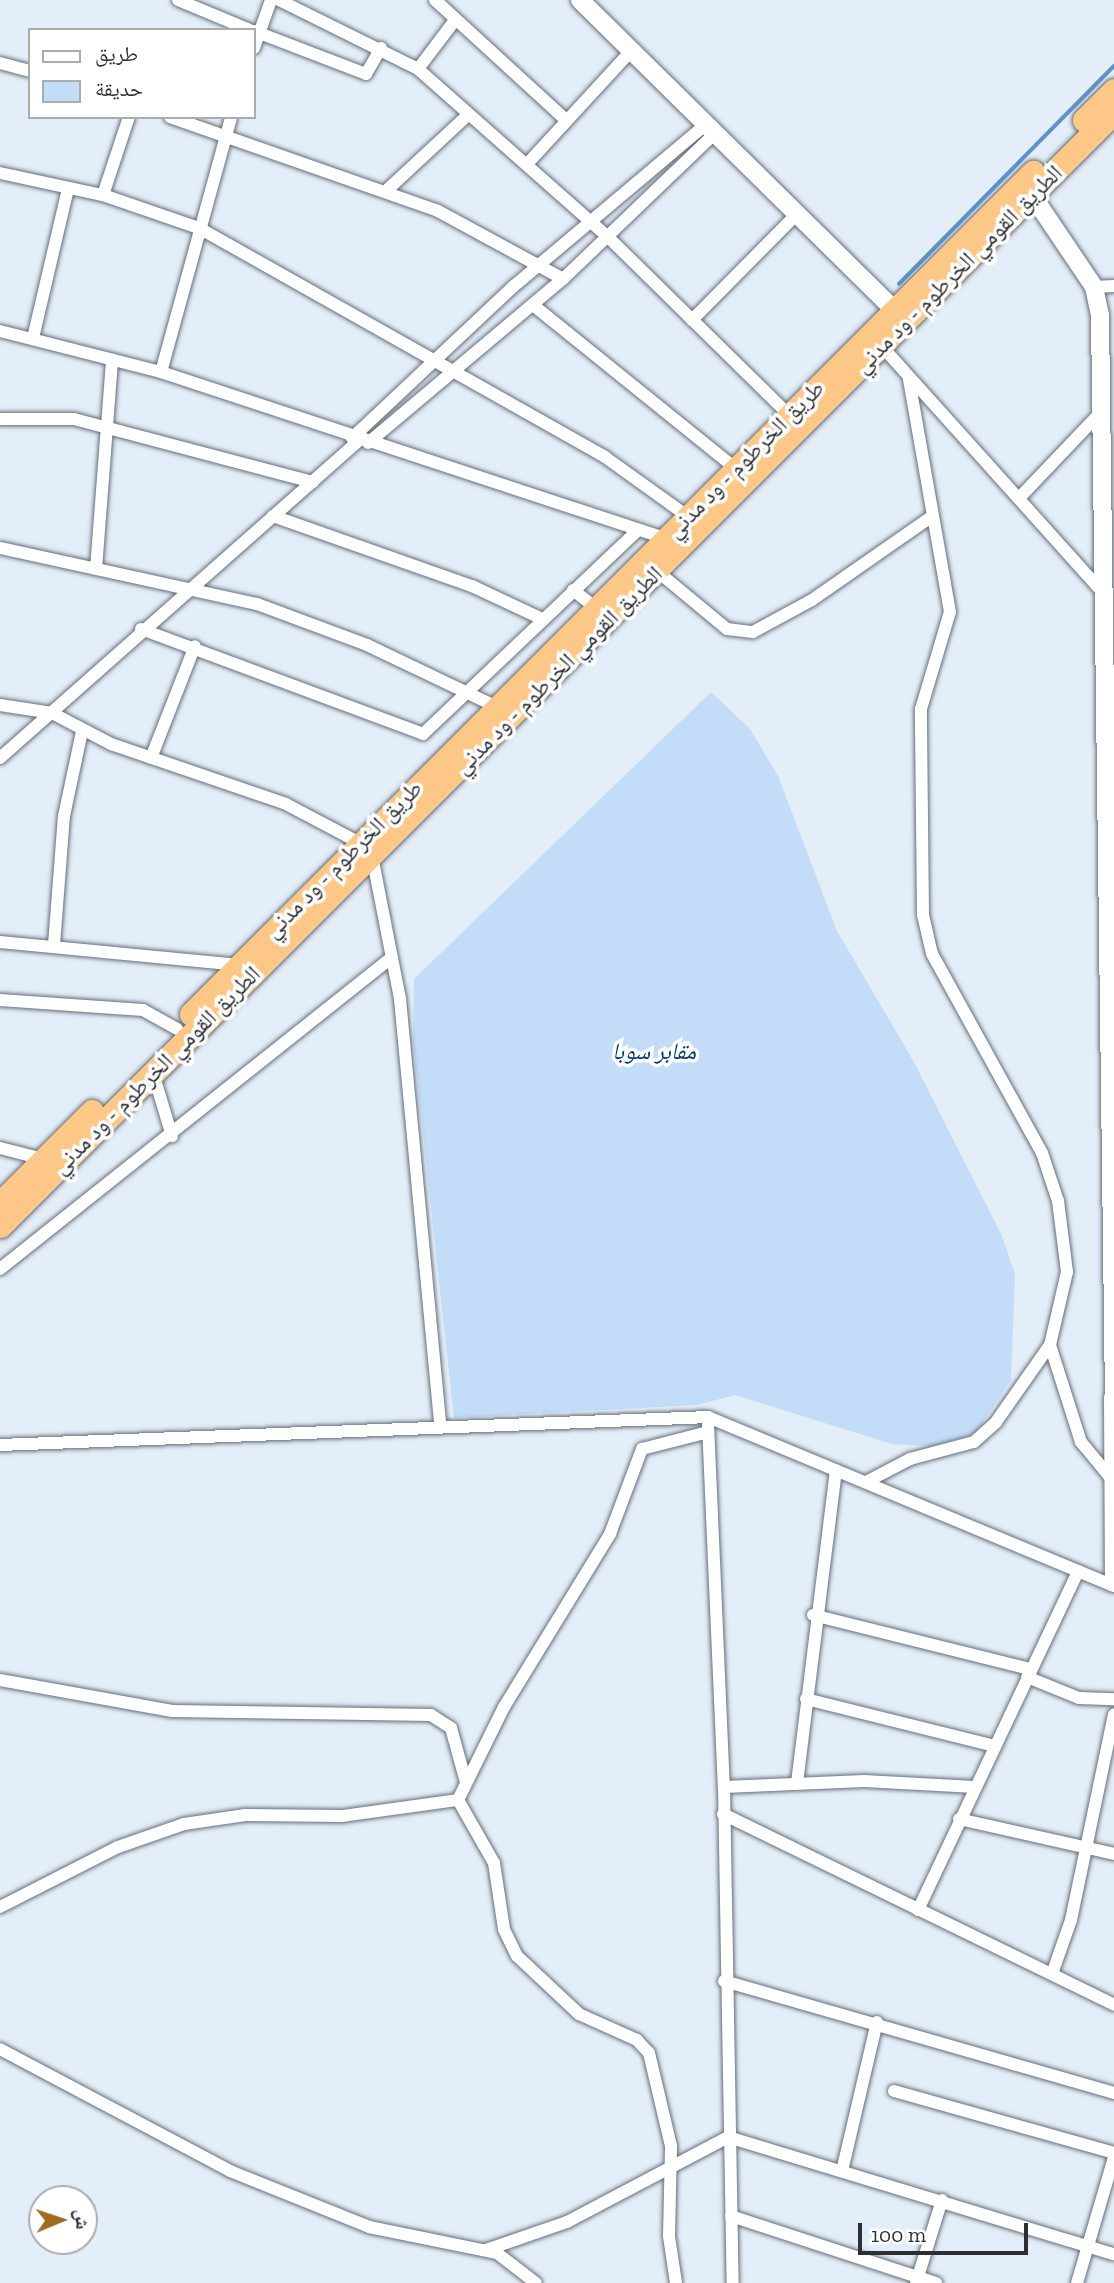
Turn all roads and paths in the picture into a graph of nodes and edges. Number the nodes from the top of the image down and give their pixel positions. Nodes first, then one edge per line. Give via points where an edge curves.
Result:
1 (178, 0) edge
2 (271, 0) edge
3 (279, 0) edge
4 (435, 0) edge
5 (580, 0) edge
6 (455, 20) junction
7 (244, 28) edge
8 (256, 28) edge
9 (256, 33) edge
10 (381, 48) junction
11 (631, 51) junction
12 (0, 63) edge
13 (418, 69) junction
14 (28, 70) edge
15 (1114, 90) edge
16 (1114, 112) edge
17 (469, 114) junction
18 (127, 119) edge
19 (176, 119) edge
20 (230, 119) edge
21 (566, 120) junction
22 (709, 131) junction
23 (224, 136) junction
24 (528, 163) junction
25 (0, 173) edge
26 (68, 189) junction
27 (386, 191) junction
28 (103, 195) junction
29 (1032, 195) junction
30 (796, 215) junction
31 (591, 222) junction
32 (199, 228) junction
33 (608, 237) junction
34 (541, 267) junction
35 (562, 279) junction
36 (1114, 286) edge
37 (1094, 287) junction
38 (533, 305) junction
39 (902, 316) junction
40 (692, 320) junction
41 (0, 331) edge
42 (33, 338) junction
43 (877, 340) junction
44 (434, 359) junction
45 (112, 360) junction
46 (161, 372) junction
47 (452, 372) junction
48 (909, 379) junction
49 (1105, 408) edge
50 (789, 415) junction
51 (0, 419) edge
52 (105, 425) junction
53 (360, 440) junction
54 (736, 469) junction
55 (313, 482) junction
56 (1022, 495) junction
57 (273, 516) junction
58 (687, 516) junction
59 (931, 517) junction
60 (1109, 520) edge
61 (637, 531) junction
62 (664, 538) junction
63 (0, 548) edge
64 (96, 569) junction
65 (657, 571) junction
66 (190, 586) junction
67 (573, 590) junction
68 (1108, 598) edge
69 (595, 607) junction
70 (541, 618) junction
71 (141, 629) junction
72 (195, 646) junction
73 (465, 689) junction
74 (0, 705) edge
75 (495, 706) junction
76 (52, 713) junction
77 (82, 731) junction
78 (0, 758) edge
79 (151, 758) junction
80 (1106, 785) junction
81 (1114, 807) edge
82 (366, 850) junction
83 (0, 942) edge
84 (54, 945) junction
85 (388, 960) junction
86 (237, 965) junction
87 (0, 1000) edge
88 (177, 1029) junction
89 (153, 1073) junction
90 (172, 1136) junction
91 (0, 1149) edge
92 (43, 1159) junction
93 (0, 1203) edge
94 (0, 1226) edge
95 (0, 1269) edge
96 (1050, 1345) junction
97 (1112, 1397) edge
98 (708, 1416) junction
99 (440, 1425) junction
100 (708, 1432) junction
101 (0, 1445) edge
102 (835, 1470) junction
103 (1112, 1477) edge
104 (866, 1482) junction
105 (1078, 1571) junction
106 (1112, 1586) edge
107 (813, 1615) junction
108 (1029, 1673) junction
109 (0, 1680) edge
110 (806, 1699) junction
111 (1114, 1699) edge
112 (1114, 1714) edge
113 (995, 1746) junction
114 (465, 1779) junction
115 (797, 1783) junction
116 (723, 1787) junction
117 (975, 1787) junction
118 (458, 1800) junction
119 (723, 1814) junction
120 (959, 1819) junction
121 (1082, 1848) junction
122 (1114, 1854) edge
123 (0, 1907) edge
124 (918, 1909) junction
125 (1052, 1974) junction
126 (724, 1981) junction
127 (1114, 2005) edge
128 (877, 2022) junction
129 (0, 2049) edge
130 (894, 2091) dead end
131 (1114, 2093) edge
132 (728, 2137) junction
133 (1114, 2155) edge
134 (673, 2170) junction
135 (842, 2171) junction
136 (942, 2200) junction
137 (731, 2216) junction
138 (1087, 2246) junction
139 (486, 2250) junction
140 (1114, 2254) edge
141 (916, 2280) edge
142 (536, 2283) edge
143 (677, 2283) edge
144 (733, 2283) edge
145 (936, 2283) edge
146 (1077, 2283) edge

1 - 7 street
2 - 8 street
3 - 10 street
4 - 6 street
5 - 11 street
6 - 13 street
6 - 21 street
9 - 10 street via 366,74
10 - 13 street
11 - 21 street
11 - 22 street
12 - 14 street
13 - 17 street
15 - 39 highway, الطريق القومي الخرطوم - ود مدني
16 - 29 highway, الطريق القومي الخرطوم - ود مدني
17 - 24 street
17 - 27 street
18 - 28 street
19 - 23 street
20 - 23 street
21 - 24 street
22 - 30 street
22 - 31 street
22 - 33 street
23 - 27 street
23 - 32 street
24 - 31 street
25 - 26 street
26 - 28 street
26 - 42 street
27 - 34 street
28 - 32 street
29 - 37 street
29 - 39 highway, الطريق القومي الخرطوم - ود مدني
30 - 39 street
30 - 40 street
31 - 33 street
31 - 34 street
32 - 44 street
32 - 46 street
33 - 35 street
33 - 40 street
34 - 35 street
34 - 44 street
35 - 38 street
36 - 37 street
37 - 49 street
38 - 47 street
38 - 54 street
39 - 43 highway, الطريق القومي الخرطوم - ود مدني
40 - 50 street
41 - 42 street
42 - 45 street
43 - 48 street
43 - 50 highway, طريق الخرطوم - ود مدني
43 - 65 highway, الطريق القومي الخرطوم - ود مدني
44 - 47 street
44 - 53 street
45 - 46 street
45 - 52 street
46 - 53 street
47 - 53 street
47 - 58 street via 605,457
48 - 56 street
48 - 59 street
49 - 56 street
49 - 60 street
50 - 54 highway, طريق الخرطوم - ود مدني
51 - 52 street via 37,415
52 - 55 street
52 - 64 street
53 - 55 street
53 - 61 street
54 - 58 highway, طريق الخرطوم - ود مدني
55 - 57 street
56 - 68 street
57 - 66 street
57 - 70 street via 472,586
58 - 62 highway, طريق الخرطوم - ود مدني
59 - 65 street via 812,600 752,632 727,629
59 - 96 street via 950,626 921,709 923,915 932,954 1042,1153 1058,1201 1067,1272
60 - 68 street
61 - 62 street
61 - 67 street
62 - 69 highway, طريق الخرطوم - ود مدني
63 - 64 street
64 - 66 street
65 - 82 highway, الطريق القومي الخرطوم - ود مدني
66 - 71 street
66 - 73 street via 313,623
67 - 69 street
67 - 70 street
68 - 80 street
69 - 75 highway, طريق الخرطوم - ود مدني
70 - 73 street
71 - 72 street
71 - 76 street
72 - 73 street via 423,734
72 - 79 street
73 - 75 street
74 - 76 street
75 - 82 highway, طريق الخرطوم - ود مدني
76 - 77 street
76 - 78 street
77 - 79 street
77 - 84 street via 64,816
79 - 82 street via 286,804
80 - 81 street
80 - 97 street
82 - 85 street
82 - 86 highway, طريق الخرطوم - ود مدني
82 - 89 highway, الطريق القومي الخرطوم - ود مدني
83 - 84 street
84 - 86 street
85 - 90 street
85 - 99 street via 400,999
86 - 88 highway, طريق الخرطوم - ود مدني
87 - 88 street via 143,1010
88 - 92 highway, طريق الخرطوم - ود مدني
89 - 90 street
89 - 94 highway, الطريق القومي الخرطوم - ود مدني
90 - 95 street via 95,1188
91 - 92 street
92 - 93 highway, طريق الخرطوم - ود مدني
96 - 103 street via 1081,1442
96 - 104 street via 1031,1378 974,1442 910,1459
97 - 103 street
98 - 99 street
98 - 100 street
98 - 102 street
99 - 101 street
100 - 114 street via 642,1449 610,1534
100 - 116 street
102 - 104 street
102 - 107 street
103 - 106 street
104 - 105 street
105 - 106 street
105 - 108 street
107 - 108 street
107 - 110 street
108 - 111 street via 1079,1698
108 - 113 street
109 - 114 street via 172,1711 431,1715 451,1728
110 - 113 street
110 - 115 street
112 - 121 street
113 - 117 street
114 - 118 street
115 - 116 street
115 - 117 street
116 - 119 street
117 - 120 street
118 - 123 street via 342,1816 245,1815 184,1824 118,1847
118 - 134 street via 494,1863 504,1929 517,1956 579,2014 637,2040 649,2053
119 - 124 street
119 - 126 street
120 - 121 street
120 - 124 street
121 - 122 street
121 - 125 street via 1070,1927
124 - 125 street
125 - 127 street
126 - 128 street
126 - 132 street
128 - 131 street
128 - 135 street
129 - 139 street via 230,2171 369,2227
130 - 133 street
132 - 134 street
132 - 135 street
132 - 137 street
133 - 138 street
134 - 139 street via 567,2222
134 - 143 street via 669,2236
135 - 136 street
136 - 138 street
136 - 141 street
137 - 141 street
137 - 144 street
138 - 140 street
138 - 146 street
139 - 142 street
141 - 145 street

